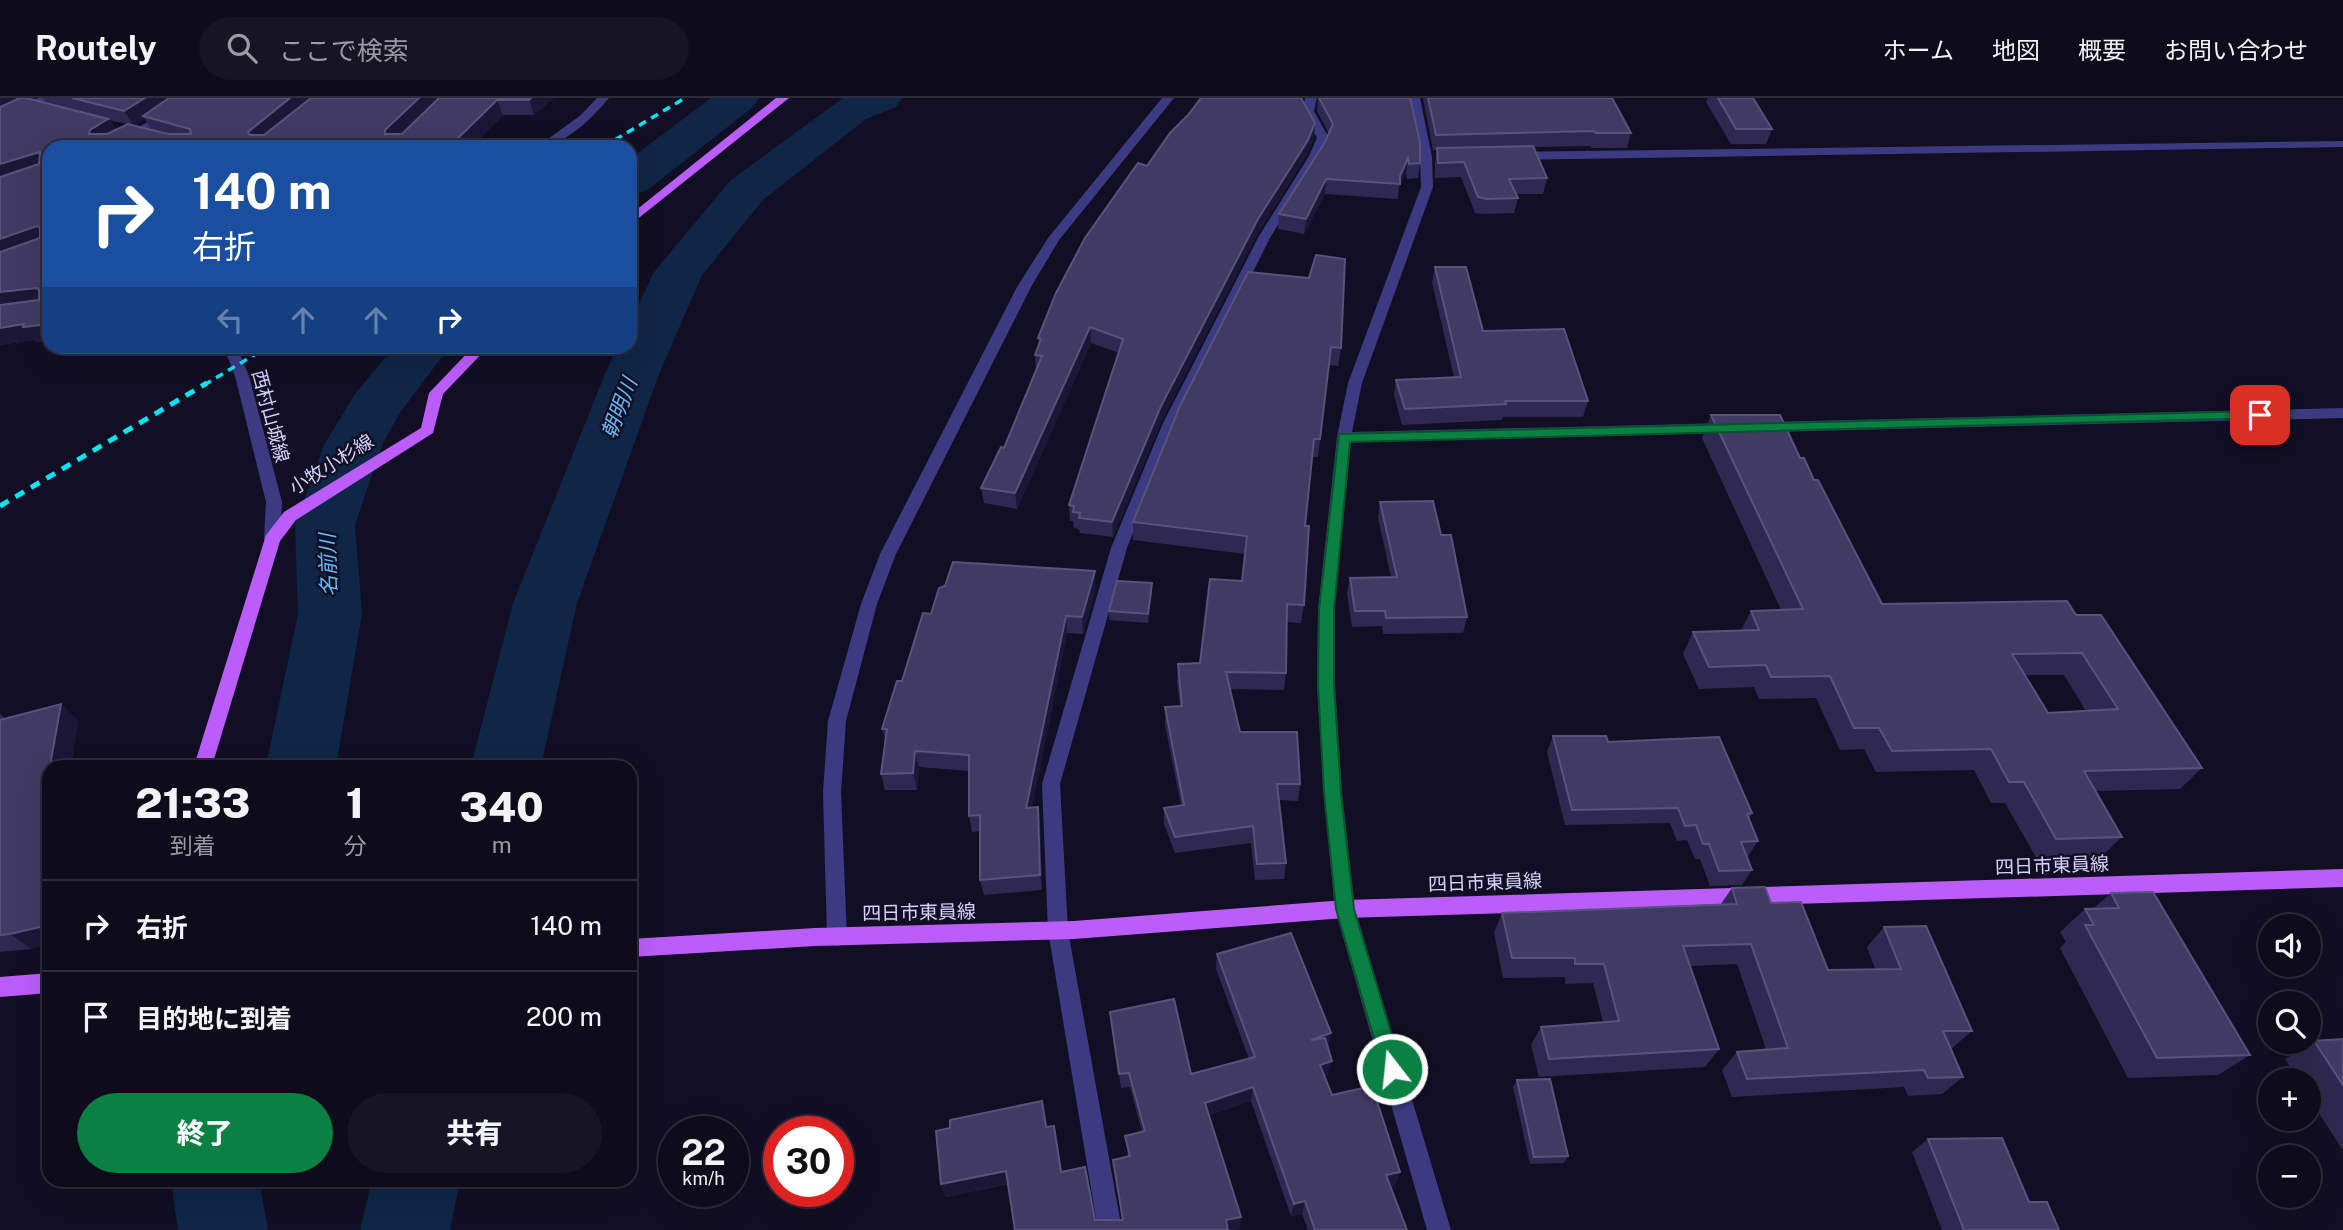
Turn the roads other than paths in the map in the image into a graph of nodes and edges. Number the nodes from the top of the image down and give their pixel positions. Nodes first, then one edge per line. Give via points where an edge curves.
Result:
1 (189, 98) edge
2 (603, 98) edge
3 (783, 98) edge
4 (1168, 98) edge
5 (1311, 98) edge
6 (1414, 98) edge
7 (46, 104) edge
8 (0, 121) edge
9 (123, 129) edge
10 (136, 132) junction
11 (159, 138) edge
12 (121, 140) edge
13 (553, 140) edge
14 (2343, 144) edge
15 (1496, 156) edge
16 (637, 215) edge
17 (233, 354) edge
18 (473, 354) edge
19 (2343, 413) edge
20 (1344, 437) junction
21 (272, 540) junction
22 (205, 760) edge
23 (2343, 878) edge
24 (1345, 909) junction
25 (1058, 931) junction
26 (837, 937) junction
27 (637, 948) edge
28 (42, 984) edge
29 (0, 987) edge
30 (1110, 1230) edge
31 (1439, 1230) edge

1 - 10 street
2 - 13 street
3 - 16 main road
4 - 26 street via 1054,238 1024,287 888,554 869,604 837,721 832,792
5 - 25 street via 1308,111 1323,138 1265,236 1170,423 1119,548 1051,784
6 - 20 street via 1433,157 1427,187 1355,383
7 - 8 street
9 - 10 street
10 - 11 street
10 - 12 street
14 - 15 street
17 - 21 street, 西村山城線 via 274,502
18 - 21 main road, 小牧小杉線 via 436,393 428,430 290,516
19 - 20 street
20 - 24 street via 1326,610 1326,685
21 - 22 main road, 小牧小杉線
23 - 24 main road, 四日市東員線
24 - 25 main road, 四日市東員線
24 - 31 street
25 - 26 main road, 四日市東員線
25 - 30 street
26 - 27 main road, 四日市東員線
28 - 29 main road

